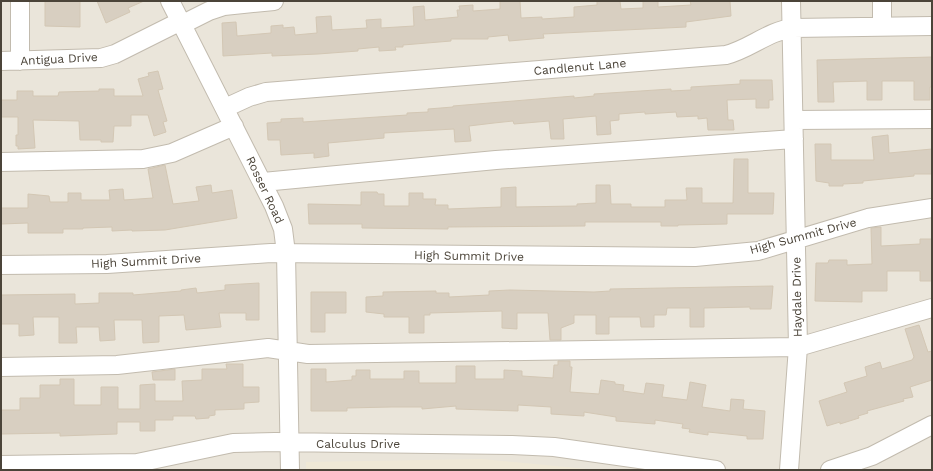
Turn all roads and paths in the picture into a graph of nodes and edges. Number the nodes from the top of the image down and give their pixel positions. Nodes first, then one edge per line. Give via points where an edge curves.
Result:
1 (20, 1) edge
2 (170, 1) edge
3 (274, 1) edge
4 (791, 1) edge
5 (882, 1) edge
6 (182, 23) junction
7 (882, 26) junction
8 (932, 26) edge
9 (793, 28) junction
10 (1, 61) edge
11 (20, 61) junction
12 (225, 108) junction
13 (932, 118) edge
14 (794, 120) junction
15 (234, 126) junction
16 (794, 139) junction
17 (1, 162) edge
18 (263, 182) junction
19 (932, 208) edge
20 (795, 239) junction
21 (286, 253) junction
22 (1, 265) edge
23 (932, 308) edge
24 (798, 347) junction
25 (288, 350) junction
26 (1, 367) edge
27 (932, 425) edge
28 (290, 443) junction
29 (108, 466) edge
30 (3, 467) edge
31 (290, 470) edge
32 (716, 470) edge
33 (789, 470) edge
34 (830, 470) edge

1 - 11 street
2 - 6 street, Rosser Road
3 - 6 street, Antigua Drive via 224,6
4 - 9 street, Haydale Drive
5 - 7 street
6 - 11 street, Antigua Drive via 100,58
6 - 12 street, Rosser Road
7 - 8 street, Candlenut Lane
7 - 9 street, Candlenut Lane
9 - 12 street, Candlenut Lane via 777,31 748,48 726,55 266,92
9 - 14 street, Haydale Drive
10 - 11 street, Antigua Drive
12 - 15 street, Rosser Road
13 - 14 street
14 - 16 street, Haydale Drive
15 - 17 street via 172,153 143,159
15 - 18 street, Rosser Road
16 - 18 street via 496,160
16 - 20 street, Haydale Drive
18 - 21 street, Rosser Road via 283,229
19 - 20 street, High Summit Drive via 868,218
20 - 21 street, High Summit Drive via 758,251 695,257
20 - 24 street, Haydale Drive
21 - 22 street, High Summit Drive via 107,264
21 - 25 street, Rosser Road
23 - 24 street
24 - 25 street via 308,354
24 - 33 street, Haydale Drive
25 - 26 street via 268,348 117,365
25 - 28 street, Rosser Road
27 - 34 street via 872,456
28 - 29 street, Calculus Drive via 233,443 150,461
28 - 31 street, Rosser Road
28 - 32 street, Calculus Drive via 533,446
29 - 30 street, Calculus Drive

